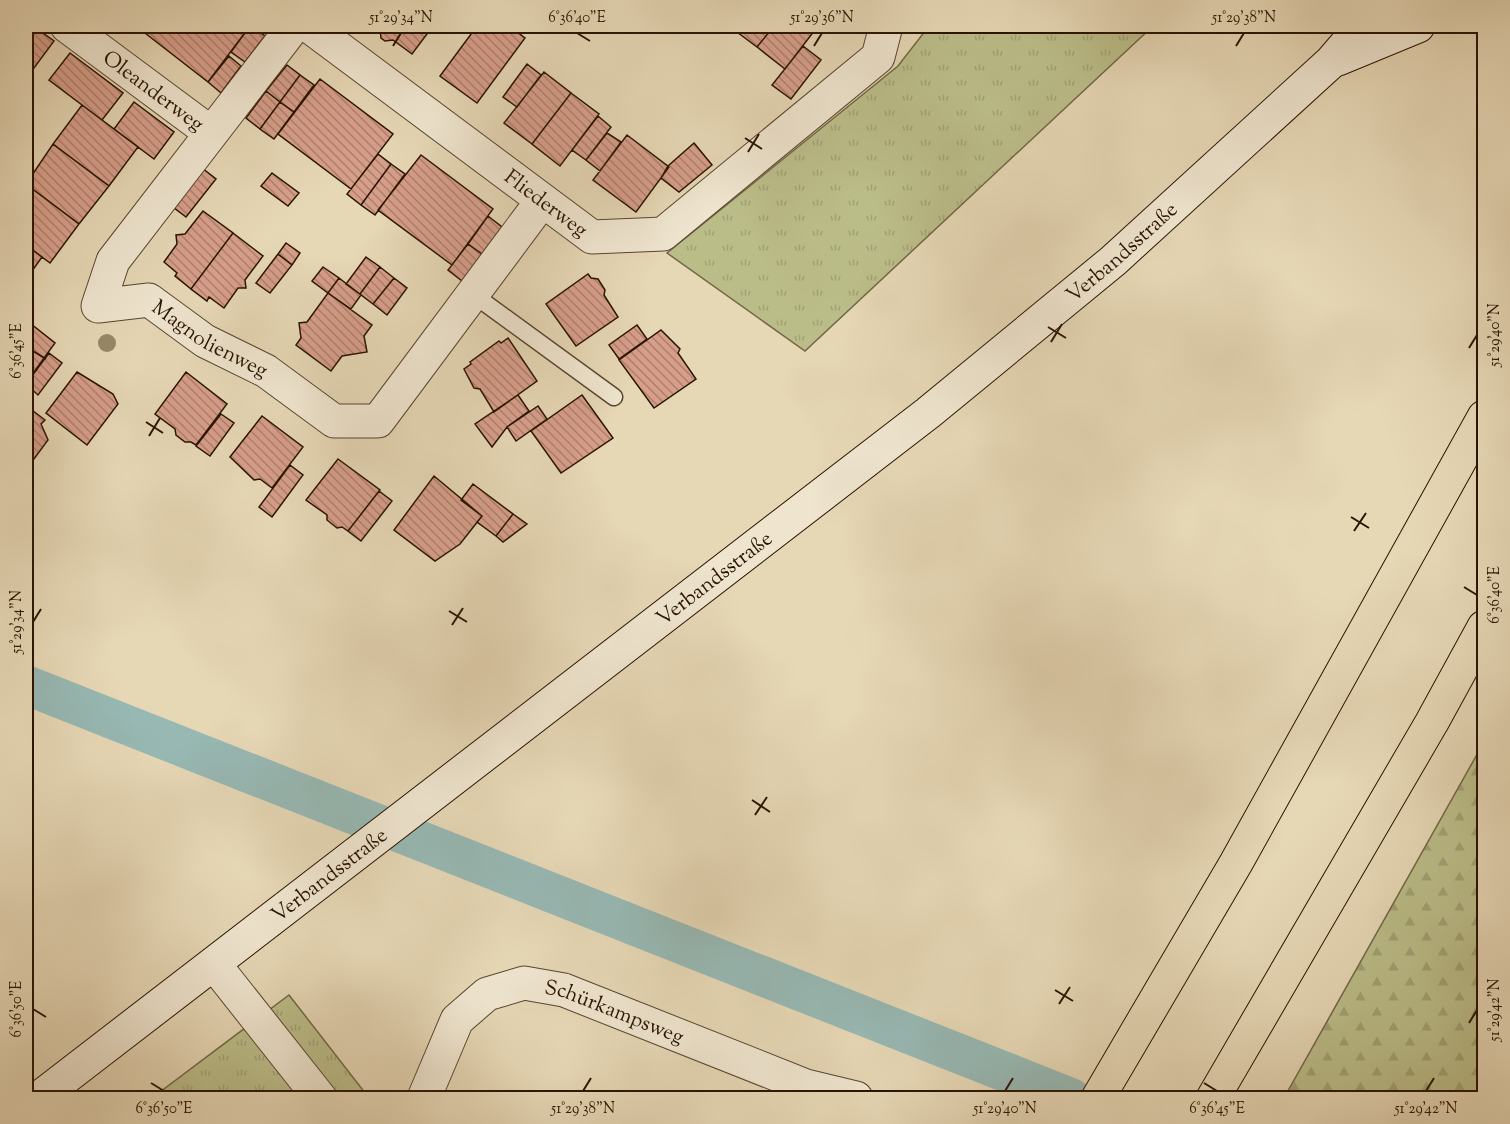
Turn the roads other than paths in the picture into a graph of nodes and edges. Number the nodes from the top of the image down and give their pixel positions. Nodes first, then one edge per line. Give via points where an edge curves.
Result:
1 (67, 26) edge
2 (294, 26) edge
3 (309, 26) edge
4 (886, 26) edge
5 (1362, 26) edge
6 (1418, 26) edge
7 (1331, 62) junction
8 (211, 133) junction
9 (542, 201) junction
10 (474, 295) junction
11 (614, 397) dead end
12 (1485, 417) edge
13 (1485, 627) edge
14 (214, 964) junction
15 (39, 1098) edge
16 (320, 1098) edge
17 (424, 1098) edge
18 (856, 1098) edge
19 (1098, 1098) edge
20 (1213, 1098) edge

1 - 8 street, Oleanderweg
2 - 8 street, Magnolienweg
3 - 9 street, Fliederweg
4 - 9 street, Fliederweg via 878,57 663,234 592,237
5 - 7 street, Verbandsstraße
6 - 7 street
7 - 14 street, Verbandsstraße via 1113,261 928,413
8 - 10 street, Magnolienweg via 113,261 98,306 149,300 205,341 266,371 334,421 378,421
9 - 10 street, Magnolienweg
10 - 11 lane
12 - 19 highway via 1368,631
13 - 20 highway
14 - 15 street, Verbandsstraße
14 - 16 street
17 - 18 street, Schürkampsweg via 457,1020 487,994 524,983 564,990 806,1086

